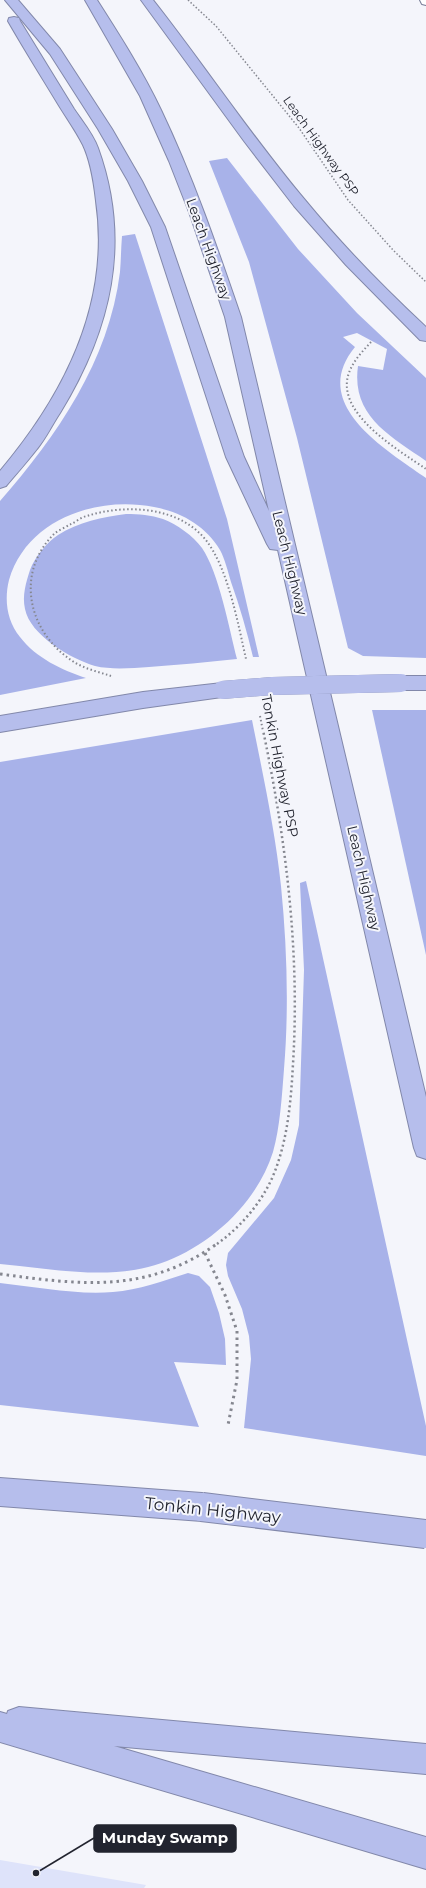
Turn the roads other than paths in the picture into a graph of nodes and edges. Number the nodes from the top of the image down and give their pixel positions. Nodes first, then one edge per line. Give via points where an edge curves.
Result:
1 (1, 0) edge
2 (11, 0) edge
3 (91, 0) edge
4 (147, 0) edge
5 (426, 336) edge
6 (0, 482) edge
7 (294, 581) junction
8 (426, 683) edge
9 (0, 724) edge
10 (426, 1148) edge
11 (0, 1492) edge
12 (426, 1534) edge
13 (0, 1721) edge
14 (0, 1727) edge
15 (426, 1759) edge
16 (426, 1853) edge

1 - 6 highway via 90,146 101,182 106,216 107,251 104,284 97,316 82,356 60,399 32,444
2 - 7 highway via 55,52 105,129 158,227 235,457
3 - 7 highway, Leach Highway via 114,36 154,110 201,223 233,317
4 - 5 highway via 283,183 335,246
7 - 10 highway, Leach Highway via 313,653
8 - 9 highway, bridge via 272,686 222,690 143,700
11 - 12 highway, Tonkin Highway, bridge via 202,1507
13 - 15 highway
14 - 16 highway

